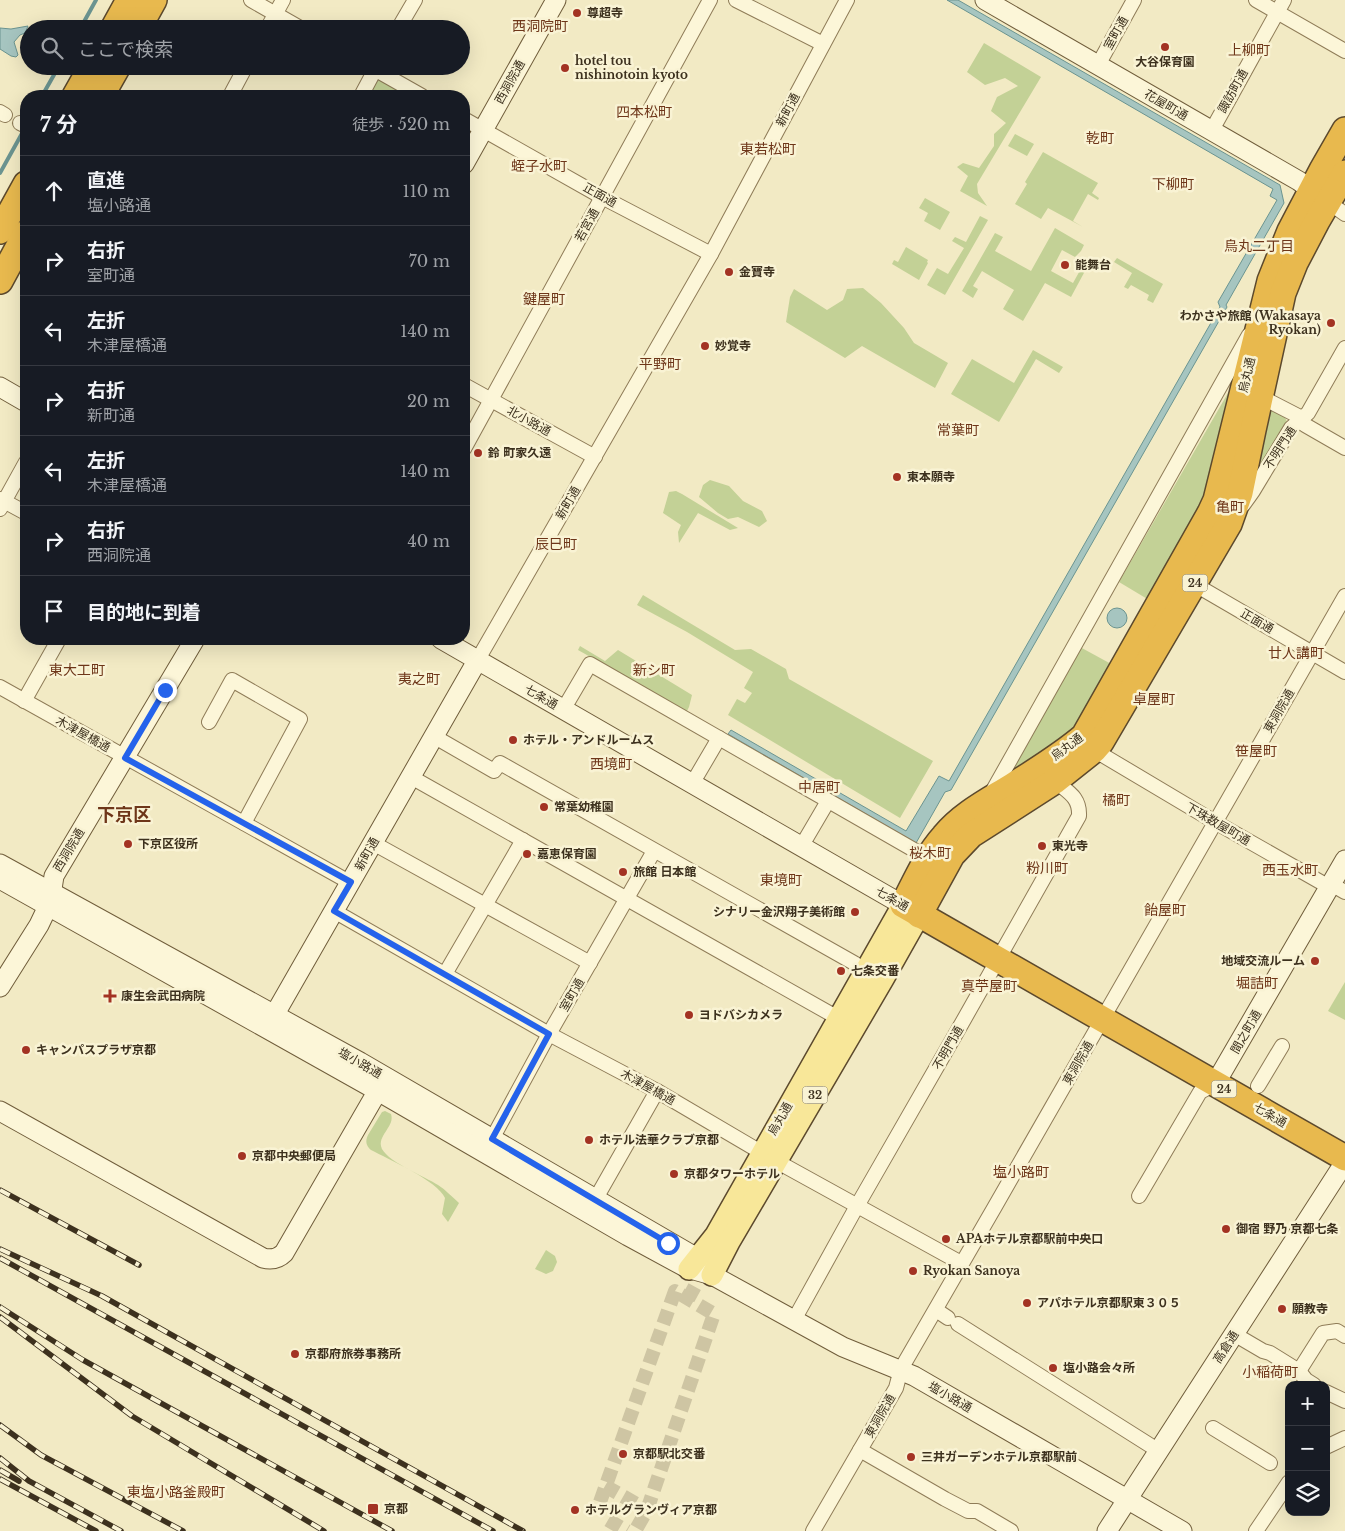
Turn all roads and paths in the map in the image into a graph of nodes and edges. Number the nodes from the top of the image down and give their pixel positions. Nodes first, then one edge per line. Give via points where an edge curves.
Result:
1 (129, 0) edge
2 (154, 0) edge
3 (251, 0) edge
4 (283, 0) edge
5 (414, 0) edge
6 (556, 0) edge
7 (710, 0) edge
8 (736, 0) edge
9 (847, 0) edge
10 (1134, 0) edge
11 (1256, 0) edge
12 (996, 3) edge
13 (1280, 6) edge
14 (276, 14) junction
15 (118, 20) edge
16 (143, 20) edge
17 (272, 20) edge
18 (286, 20) edge
19 (403, 20) edge
20 (823, 44) junction
21 (1345, 51) edge
22 (1098, 65) junction
23 (87, 75) edge
24 (113, 75) edge
25 (241, 75) edge
26 (371, 75) edge
27 (386, 75) edge
28 (78, 90) edge
29 (104, 90) edge
30 (233, 90) edge
31 (364, 90) edge
32 (412, 90) edge
33 (470, 122) edge
34 (483, 130) junction
35 (1212, 130) junction
36 (1345, 130) edge
37 (470, 153) edge
38 (1345, 173) edge
39 (20, 195) edge
40 (602, 197) junction
41 (1328, 202) edge
42 (0, 231) edge
43 (20, 244) edge
44 (711, 254) junction
45 (0, 281) edge
46 (1261, 314) junction
47 (1345, 348) edge
48 (0, 387) edge
49 (470, 388) edge
50 (20, 399) edge
51 (1251, 399) junction
52 (492, 400) junction
53 (1302, 418) junction
54 (470, 438) edge
55 (1345, 448) edge
56 (595, 457) junction
57 (20, 472) edge
58 (1, 503) edge
59 (20, 511) edge
60 (1229, 524) junction
61 (1185, 579) junction
62 (1345, 596) edge
63 (56, 645) edge
64 (191, 645) edge
65 (451, 645) edge
66 (1312, 653) junction
67 (478, 661) junction
68 (1345, 672) edge
69 (0, 687) edge
70 (24, 701) junction
71 (562, 710) junction
72 (209, 722) dead end
73 (435, 737) junction
74 (719, 738) junction
75 (1084, 747) junction
76 (125, 758) junction
77 (411, 777) junction
78 (1055, 781) junction
79 (692, 784) junction
80 (828, 801) junction
81 (987, 801) junction
82 (1215, 822) junction
83 (244, 823) junction
84 (523, 840) junction
85 (373, 843) junction
86 (802, 847) junction
87 (654, 851) junction
88 (928, 858) junction
89 (1345, 860) edge
90 (0, 864) edge
91 (0, 879) edge
92 (351, 882) junction
93 (1338, 888) edge
94 (626, 898) junction
95 (50, 899) junction
96 (486, 904) junction
97 (911, 910) junction
98 (334, 911) junction
99 (998, 960) junction
100 (590, 963) junction
101 (865, 971) junction
102 (446, 974) junction
103 (0, 987) edge
104 (838, 1018) junction
105 (1103, 1020) junction
106 (270, 1021) junction
107 (549, 1034) junction
108 (1282, 1046) dead end
109 (382, 1084) junction
110 (1216, 1084) junction
111 (1258, 1086) dead end
112 (657, 1091) junction
113 (0, 1111) edge
114 (492, 1139) junction
115 (769, 1157) junction
116 (1345, 1158) edge
117 (1345, 1162) edge
118 (1140, 1196) dead end
119 (595, 1200) junction
120 (857, 1206) junction
121 (961, 1263) junction
122 (693, 1264) junction
123 (712, 1275) junction
124 (936, 1310) junction
125 (794, 1320) junction
126 (1234, 1334) junction
127 (1345, 1336) edge
128 (901, 1370) junction
129 (1299, 1371) junction
130 (1308, 1381) edge
131 (1330, 1394) edge
132 (1345, 1401) edge
133 (1213, 1428) dead end
134 (1345, 1438) edge
135 (1330, 1445) edge
136 (860, 1450) junction
137 (1159, 1450) junction
138 (1270, 1464) dead end
139 (1285, 1488) edge
140 (1127, 1499) junction
141 (813, 1531) edge
142 (1011, 1531) edge
143 (1107, 1531) edge
144 (1182, 1531) edge
145 (1256, 1531) edge

1 - 15 highway
2 - 16 highway
3 - 14 street
4 - 14 street
5 - 19 street
6 - 34 street, 西洞院通
7 - 40 street, 若宮通
8 - 20 street
9 - 20 street, 新町通
10 - 22 street, 室町通
11 - 13 street
12 - 22 street, 花屋町通
13 - 21 street
13 - 35 street, 諏訪町通
14 - 17 street
14 - 18 street
20 - 44 street, 新町通
22 - 35 street, 花屋町通
23 - 28 highway
24 - 29 highway
25 - 30 street
26 - 31 street
27 - 32 street
33 - 34 street, 正面通
34 - 37 street, 西洞院通
34 - 40 street, 正面通
35 - 41 street, 花屋町通 via 1299,181
36 - 41 highway, 烏丸通 / 24
38 - 41 highway, 烏丸通 / 24
39 - 42 highway
40 - 44 street, 正面通
40 - 52 street, 若宮通
41 - 46 highway, 烏丸通 / 24 via 1290,230
41 - 51 highway, 烏丸通 / 24 via 1295,262
43 - 45 highway
44 - 56 street, 新町通
46 - 51 highway, 烏丸通 / 24
46 - 81 street
47 - 53 street, 不明門通
48 - 50 street
49 - 52 street, 北小路通
51 - 53 street via 1268,401
51 - 60 highway, 烏丸通 / 24 via 1240,493
51 - 61 highway, 烏丸通 / 24
52 - 54 street, 若宮通
52 - 56 street, 北小路通
53 - 55 street via 1305,426
53 - 60 street, 不明門通 via 1291,428 1253,492
56 - 67 street, 新町通
57 - 58 street
58 - 59 street
60 - 61 highway, 烏丸通 / 24
61 - 66 street, 正面通
61 - 75 highway, 烏丸通 / 24 via 1084,736
62 - 66 street, 東洞院通
63 - 70 street
64 - 76 street, 西洞院通
65 - 67 street, 七条通
66 - 68 street, 正面通
66 - 82 street, 東洞院通
67 - 71 street, 七条通
67 - 73 street, 新町通
69 - 70 street, 木津屋橋通
70 - 76 street, 木津屋橋通
71 - 74 street via 590,664
71 - 79 street, 七条通
72 - 83 street via 232,680 300,720
73 - 77 street, 新町通
73 - 87 street via 494,771 500,763
74 - 79 street
74 - 80 street
75 - 78 highway, 烏丸通 / 24
75 - 81 highway, 烏丸通 / 24
75 - 82 street, 下珠数屋町通
76 - 83 street, 木津屋橋通
76 - 95 street, 西洞院通 via 54,876
77 - 84 street
77 - 85 street, 新町通
78 - 97 highway, 烏丸通 / 24 via 971,835
78 - 99 street, 不明門通 via 1080,805 1079,816
79 - 86 street, 七条通
80 - 86 street
80 - 88 street
81 - 88 highway, 烏丸通 / 24 via 964,816
82 - 93 street, 下珠数屋町通 via 1324,884
82 - 105 street, 東洞院通
83 - 92 street, 木津屋橋通
84 - 94 street
84 - 96 street
85 - 92 street, 新町通
85 - 96 street
86 - 97 street, 七条通
87 - 94 street, 室町通
87 - 101 street
88 - 97 highway, 烏丸通 / 24
89 - 93 street, 間之町通
90 - 95 street, 塩小路通 via 47,890
91 - 95 street, 塩小路通
92 - 98 street, 新町通
93 - 110 street, 間之町通
94 - 100 street, 室町通
94 - 104 street
95 - 103 street, 西洞院通 via 39,925
95 - 106 street, 塩小路通
96 - 100 street
96 - 102 street
97 - 99 highway, 七条通 / 24
97 - 101 main road, 烏丸通 / 32
97 - 115 main road, 烏丸通 / 32 via 878,987
98 - 102 street, 木津屋橋通
98 - 106 street, 新町通
99 - 105 highway, 七条通 / 24
99 - 120 street, 不明門通
100 - 107 street, 室町通
101 - 104 main road, 烏丸通 / 32
102 - 107 street, 木津屋橋通
104 - 115 main road, 烏丸通 / 32
105 - 110 highway, 七条通 / 24
105 - 121 street, 東洞院通
106 - 109 street, 塩小路通
107 - 112 street, 木津屋橋通
107 - 114 street, 室町通
108 - 111 street
109 - 113 street via 284,1252 270,1259
109 - 114 street, 塩小路通
109 - 122 street, 塩小路通 via 628,1236
110 - 116 highway, 七条通 / 24
110 - 118 street, 間之町通 via 1200,1092
112 - 115 street, 木津屋橋通
112 - 119 street
114 - 119 street, 塩小路通
115 - 120 street, 木津屋橋通
115 - 122 main road, 烏丸通 / 32
115 - 123 main road, 烏丸通 / 32
117 - 126 street, 高倉通
119 - 122 street, 塩小路通
120 - 121 street, 木津屋橋通
120 - 125 street, 不明門通
121 - 124 street, 東洞院通
122 - 123 street, 塩小路通
123 - 125 street, 塩小路通
124 - 128 street, 東洞院通
124 - 137 street
125 - 128 street, 塩小路通 via 843,1347
126 - 129 street
126 - 137 street, 高倉通
127 - 129 street via 1337,1331 1323,1333
128 - 136 street, 東洞院通 via 896,1388
128 - 140 street, 塩小路通
129 - 130 street
131 - 132 street
133 - 138 street
134 - 135 street
136 - 141 street, 東洞院通
136 - 142 street via 945,1499 968,1511 977,1511
137 - 140 street, 高倉通
139 - 145 street
140 - 143 street, 高倉通
140 - 144 street, 塩小路通

